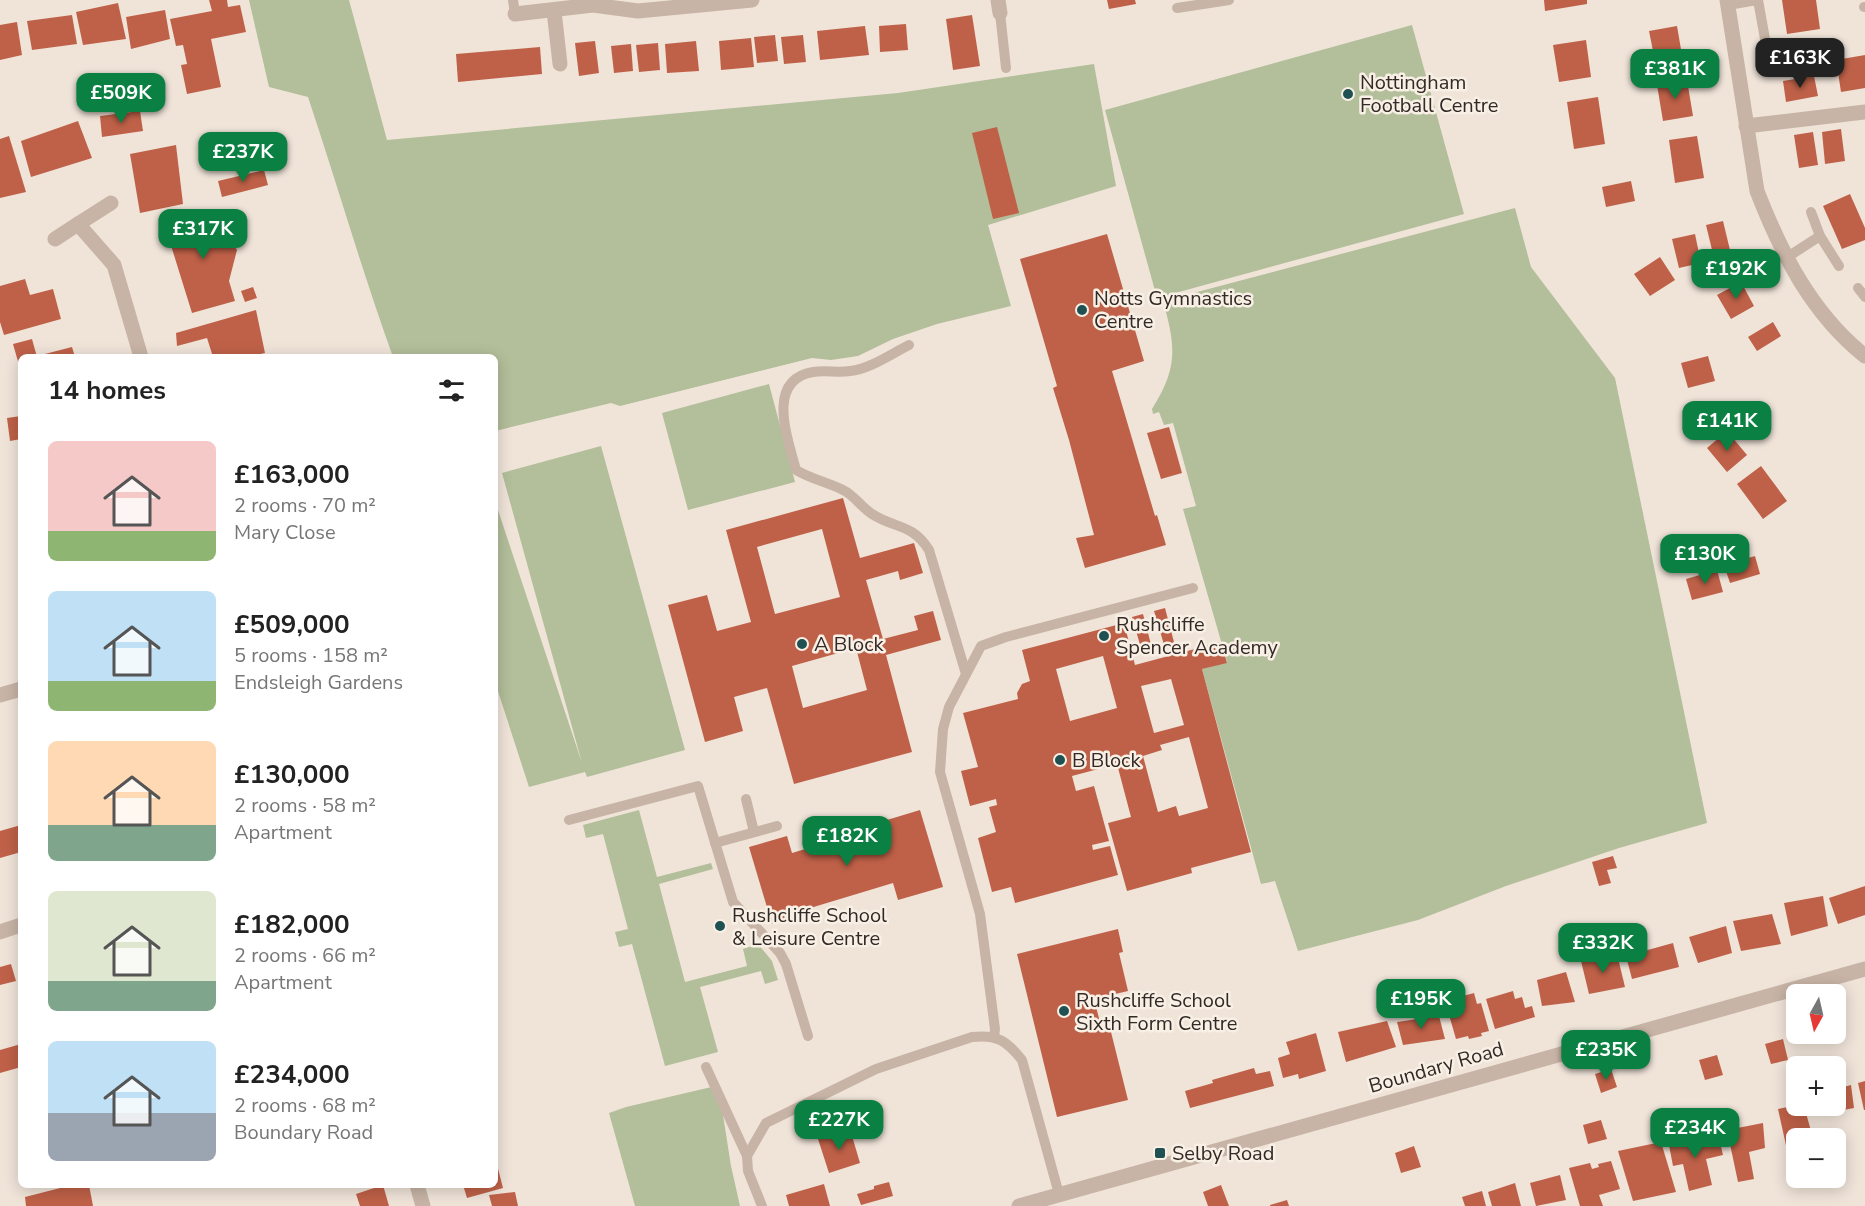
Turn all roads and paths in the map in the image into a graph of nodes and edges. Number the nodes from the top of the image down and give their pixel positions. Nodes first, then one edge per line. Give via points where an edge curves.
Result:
1 (752, 0) edge
2 (1229, 0) edge
3 (1757, 0) edge
4 (1728, 3) edge
5 (514, 7) edge
6 (999, 7) edge
7 (1177, 8) dead end
8 (554, 11) junction
9 (1767, 50) dead end
10 (560, 64) dead end
11 (1006, 68) dead end
12 (1865, 112) edge
13 (1746, 126) junction
14 (111, 203) dead end
15 (1811, 212) dead end
16 (78, 224) junction
17 (1820, 236) junction
18 (55, 239) dead end
19 (1786, 258) junction
20 (1839, 266) dead end
21 (909, 345) dead end
22 (1863, 350) edge
23 (140, 354) edge
24 (1193, 588) dead end
25 (966, 674) junction
26 (18, 689) edge
27 (0, 695) edge
28 (746, 799) dead end
29 (569, 820) dead end
30 (777, 826) dead end
31 (754, 832) junction
32 (715, 843) junction
33 (18, 926) edge
34 (0, 932) edge
35 (1865, 969) edge
36 (808, 1036) dead end
37 (994, 1037) junction
38 (706, 1067) dead end
39 (747, 1156) junction
40 (418, 1188) edge
41 (1059, 1194) junction
42 (423, 1206) edge
43 (762, 1206) edge
44 (1019, 1206) edge

1 - 8 street via 638,11 593,5
2 - 7 lane
3 - 4 lane
3 - 9 lane
4 - 13 street
5 - 8 street
6 - 11 lane
8 - 10 street
12 - 13 street
13 - 19 street via 1757,191
14 - 16 street
15 - 17 lane
16 - 18 street
16 - 23 street via 114,264
17 - 19 lane
17 - 20 lane
19 - 22 street via 1827,319
21 - 25 lane via 852,371 813,372 797,377 788,387 783,419 796,470 844,490 872,514 922,538
24 - 25 lane via 981,646
25 - 37 lane via 943,729 940,772 980,914
26 - 27 street
28 - 31 lane
29 - 32 lane via 698,786
30 - 31 lane
31 - 32 lane
32 - 36 lane via 733,902 786,964
33 - 34 street
35 - 41 street, Boundary Road
37 - 39 lane via 963,1040 876,1069 827,1091 766,1123
37 - 41 lane via 1010,1045 1022,1060
38 - 39 lane
39 - 43 lane via 748,1171
40 - 42 street
41 - 44 street, Boundary Road

